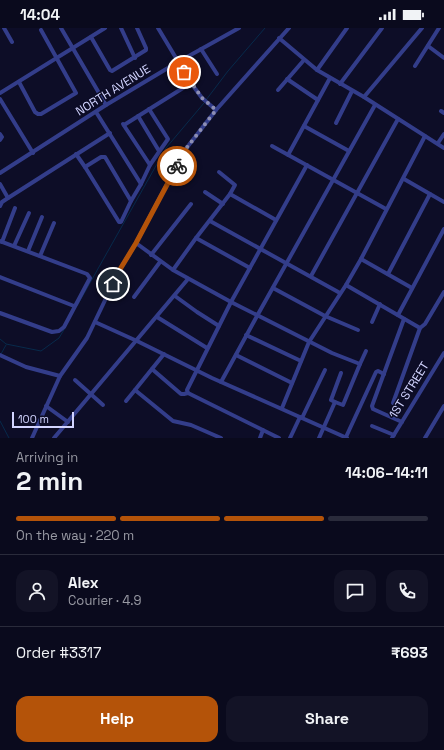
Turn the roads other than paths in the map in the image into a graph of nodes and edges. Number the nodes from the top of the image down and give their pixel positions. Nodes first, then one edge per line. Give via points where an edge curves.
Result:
1 (4, 28) edge
2 (61, 28) edge
3 (105, 28) edge
4 (121, 28) edge
5 (137, 28) edge
6 (158, 28) edge
7 (239, 28) edge
8 (289, 28) edge
9 (347, 28) edge
10 (382, 28) edge
11 (422, 28) edge
12 (439, 28) edge
13 (41, 29) edge
14 (91, 36) junction
15 (279, 38) junction
16 (12, 42) dead end
17 (428, 46) junction
18 (72, 48) junction
19 (201, 49) junction
20 (56, 58) junction
21 (135, 58) junction
22 (444, 58) edge
23 (304, 60) junction
24 (178, 62) junction
25 (415, 66) dead end
26 (317, 70) junction
27 (217, 74) dead end
28 (330, 78) junction
29 (287, 79) junction
30 (19, 82) junction
31 (191, 83) junction
32 (340, 84) junction
33 (278, 90) dead end
34 (352, 91) junction
35 (0, 93) edge
36 (364, 97) junction
37 (0, 99) edge
38 (318, 100) junction
39 (106, 105) junction
40 (375, 105) junction
41 (149, 109) junction
42 (216, 110) junction
43 (96, 112) junction
44 (138, 116) junction
45 (398, 120) junction
46 (336, 123) dead end
47 (304, 126) junction
48 (110, 133) junction
49 (0, 134) edge
50 (444, 134) edge
51 (425, 136) junction
52 (0, 140) edge
53 (438, 143) junction
54 (272, 146) dead end
55 (444, 148) edge
56 (159, 151) junction
57 (349, 151) junction
58 (33, 153) junction
59 (76, 154) junction
60 (288, 155) junction
61 (150, 165) junction
62 (307, 165) junction
63 (85, 167) junction
64 (219, 172) dead end
65 (0, 173) edge
66 (404, 179) junction
67 (333, 180) junction
68 (0, 184) edge
69 (141, 184) junction
70 (204, 192) dead end
71 (230, 194) junction
72 (358, 194) junction
73 (430, 194) junction
74 (8, 198) junction
75 (131, 201) junction
76 (444, 202) edge
77 (191, 204) dead end
78 (223, 204) junction
79 (0, 206) edge
80 (15, 208) dead end
81 (386, 209) junction
82 (29, 213) dead end
83 (42, 217) dead end
84 (276, 220) junction
85 (210, 221) junction
86 (54, 223) dead end
87 (444, 229) edge
88 (196, 238) junction
89 (1, 241) edge
90 (136, 243) junction
91 (14, 246) junction
92 (261, 249) junction
93 (28, 251) junction
94 (151, 255) junction
95 (40, 256) junction
96 (361, 259) junction
97 (160, 262) junction
98 (287, 262) junction
99 (250, 268) junction
100 (173, 270) junction
101 (388, 274) junction
102 (311, 276) junction
103 (0, 277) edge
104 (188, 279) junction
105 (346, 285) junction
106 (273, 288) junction
107 (412, 288) junction
108 (444, 292) edge
109 (340, 293) junction
110 (175, 296) junction
111 (134, 297) dead end
112 (439, 300) junction
113 (231, 302) junction
114 (444, 303) edge
115 (380, 304) junction
116 (74, 306) junction
117 (0, 313) edge
118 (398, 315) junction
119 (257, 316) junction
120 (325, 316) junction
121 (157, 317) junction
122 (404, 319) junction
123 (95, 322) junction
124 (372, 322) dead end
125 (219, 326) junction
126 (420, 328) junction
127 (358, 330) dead end
128 (246, 335) junction
129 (137, 341) junction
130 (309, 342) junction
131 (207, 348) junction
132 (366, 351) dead end
133 (444, 353) edge
134 (164, 354) junction
135 (236, 355) junction
136 (1, 356) edge
137 (301, 362) junction
138 (360, 364) junction
139 (152, 369) junction
140 (324, 370) dead end
141 (196, 371) junction
142 (341, 374) dead end
143 (384, 374) junction
144 (60, 376) junction
145 (74, 380) dead end
146 (221, 382) junction
147 (292, 383) junction
148 (135, 390) junction
149 (188, 392) junction
150 (91, 394) junction
151 (126, 401) dead end
152 (336, 402) junction
153 (393, 403) dead end
154 (103, 405) dead end
155 (46, 406) junction
156 (444, 406) edge
157 (282, 408) junction
158 (301, 418) junction
159 (68, 422) junction
160 (402, 422) junction
161 (372, 426) dead end
162 (324, 428) junction
163 (263, 430) junction
164 (212, 436) edge
165 (393, 437) edge
166 (32, 438) edge
167 (54, 438) edge
168 (221, 438) edge
169 (260, 438) edge
170 (279, 438) edge
171 (290, 438) edge
172 (319, 438) edge
173 (347, 438) edge
174 (425, 438) edge

1 - 16 street
2 - 18 street
3 - 14 street
4 - 21 street
5 - 21 street via 146,49
6 - 24 street
7 - 19 street, NORTH AVENUE
8 - 15 street
9 - 26 street
10 - 32 street
11 - 36 street
12 - 17 street
13 - 20 street
14 - 18 street
14 - 21 street via 111,71
15 - 23 street
15 - 42 street
17 - 22 street
17 - 25 street
18 - 20 street
18 - 39 street
19 - 24 street, NORTH AVENUE
19 - 27 street
20 - 30 street
20 - 30 street via 76,91 75,94 38,114
23 - 26 street
23 - 29 street
24 - 31 street
24 - 39 street, NORTH AVENUE
26 - 28 street
28 - 32 street
28 - 38 street
29 - 33 street
29 - 38 street
30 - 35 street
31 - 41 street
31 - 42 street via 202,98
32 - 34 street
34 - 36 street
34 - 46 street
36 - 40 street
37 - 58 street
38 - 47 street
39 - 43 street, NORTH AVENUE
40 - 45 street
40 - 57 street
41 - 44 street
41 - 56 street via 168,139
42 - 90 street via 185,150
43 - 48 street
43 - 58 street, NORTH AVENUE
44 - 56 street
44 - 61 street via 123,124
45 - 51 street
45 - 72 street
47 - 57 street
47 - 60 street
48 - 59 street
48 - 69 street
49 - 52 street
50 - 53 street
51 - 53 street
51 - 66 street
53 - 55 street
54 - 60 street
56 - 61 street
57 - 67 street
58 - 65 street, NORTH AVENUE
59 - 63 street
59 - 74 street
60 - 62 street
61 - 69 street
62 - 67 street
62 - 84 street
63 - 75 street via 101,156 105,157
63 - 75 street via 119,222 122,221
64 - 71 street via 235,185
66 - 73 street
66 - 81 street
67 - 72 street
67 - 98 street
68 - 74 street
69 - 75 street
70 - 78 street
71 - 78 street
71 - 84 street
72 - 81 street
72 - 102 street
73 - 76 street
73 - 101 street
74 - 79 street
77 - 94 street
78 - 85 street
80 - 89 street
81 - 96 street
82 - 91 street
83 - 93 street
84 - 92 street
85 - 88 street
85 - 92 street
86 - 95 street
87 - 107 street
88 - 99 street
88 - 100 street
89 - 91 street
90 - 94 street
90 - 123 street via 119,271
91 - 93 street
92 - 98 street
92 - 99 street
93 - 95 street
94 - 97 street
95 - 116 street via 90,276
96 - 101 street
96 - 105 street
97 - 100 street
97 - 111 street
98 - 102 street
98 - 106 street
99 - 113 street
100 - 104 street
101 - 107 street
102 - 109 street
103 - 116 street
104 - 110 street
104 - 113 street
105 - 109 street
105 - 115 street
106 - 119 street
106 - 120 street
107 - 118 street
108 - 112 street
109 - 120 street
110 - 121 street
110 - 125 street
112 - 114 street
112 - 126 street
113 - 119 street
113 - 125 street
115 - 118 street
115 - 124 street
116 - 117 street via 64,326 56,332
118 - 122 street
119 - 128 street
119 - 130 street
120 - 127 street
120 - 130 street
121 - 129 street
121 - 131 street
122 - 126 street
122 - 143 street
123 - 129 street
123 - 144 street
125 - 131 street
126 - 153 street
128 - 135 street
128 - 137 street
129 - 134 street
129 - 150 street
130 - 137 street
130 - 138 street
131 - 141 street
132 - 138 street
133 - 160 street, 1ST STREET
134 - 139 street
134 - 141 street
135 - 146 street
135 - 147 street
136 - 144 street via 26,367
137 - 147 street
138 - 152 street via 343,405
139 - 148 street
139 - 149 street via 181,394
140 - 158 street
141 - 146 street
141 - 149 street via 187,387
142 - 152 street via 331,399
143 - 160 street via 372,408
143 - 173 street via 376,372
144 - 155 street
145 - 150 street
146 - 157 street
147 - 157 street
148 - 151 street
148 - 164 street via 171,419 191,425
149 - 163 street
150 - 154 street
150 - 159 street
152 - 162 street
155 - 159 street
155 - 166 street
156 - 174 street
157 - 158 street
158 - 162 street
158 - 171 street
159 - 167 street
160 - 165 street, 1ST STREET
161 - 165 street
162 - 172 street
162 - 173 street
163 - 169 street
163 - 170 street
164 - 168 street

